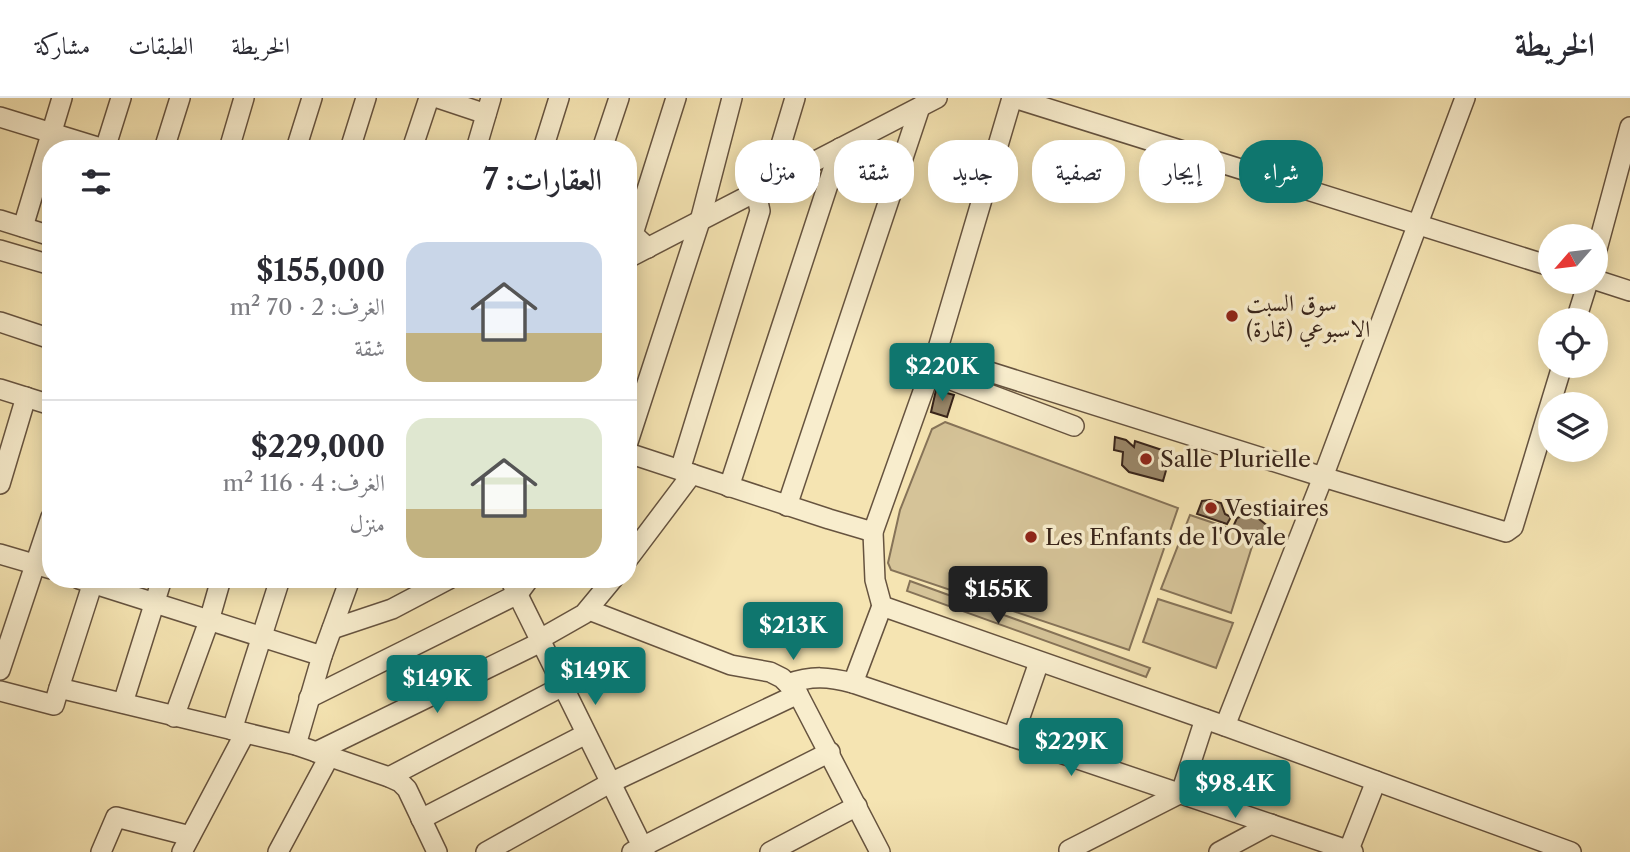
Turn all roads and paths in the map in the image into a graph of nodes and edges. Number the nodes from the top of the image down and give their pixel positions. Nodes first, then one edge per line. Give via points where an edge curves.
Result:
1 (62, 98) edge
2 (121, 98) edge
3 (180, 98) edge
4 (244, 98) edge
5 (312, 98) edge
6 (366, 98) edge
7 (429, 98) edge
8 (438, 98) edge
9 (559, 98) edge
10 (619, 98) edge
11 (676, 98) edge
12 (732, 98) edge
13 (795, 98) edge
14 (1013, 98) edge
15 (1465, 98) edge
16 (928, 102) edge
17 (488, 106) edge
18 (0, 117) edge
19 (1630, 127) edge
20 (51, 133) junction
21 (49, 140) edge
22 (74, 140) edge
23 (107, 140) edge
24 (167, 140) edge
25 (232, 140) edge
26 (299, 140) edge
27 (353, 140) edge
28 (415, 140) edge
29 (479, 140) edge
30 (546, 140) edge
31 (605, 140) edge
32 (782, 140) edge
33 (855, 140) edge
34 (42, 163) edge
35 (834, 166) edge
36 (735, 203) edge
37 (758, 203) edge
38 (0, 220) edge
39 (700, 221) junction
40 (637, 224) edge
41 (1417, 224) junction
42 (1604, 224) edge
43 (23, 227) junction
44 (42, 233) edge
45 (637, 237) edge
46 (648, 248) junction
47 (0, 250) edge
48 (637, 254) edge
49 (42, 262) edge
50 (1538, 262) edge
51 (1608, 284) edge
52 (1630, 291) edge
53 (0, 322) edge
54 (42, 336) edge
55 (933, 363) junction
56 (1558, 378) edge
57 (0, 389) edge
58 (26, 397) junction
59 (42, 402) edge
60 (637, 414) edge
61 (1074, 426) dead end
62 (637, 456) edge
63 (686, 472) junction
64 (1323, 477) junction
65 (0, 484) edge
66 (729, 487) junction
67 (787, 506) junction
68 (873, 532) junction
69 (637, 546) edge
70 (0, 554) edge
71 (42, 566) edge
72 (42, 568) edge
73 (87, 588) edge
74 (109, 588) edge
75 (159, 588) edge
76 (218, 588) edge
77 (277, 588) edge
78 (347, 588) edge
79 (432, 588) edge
80 (512, 588) edge
81 (520, 588) edge
82 (606, 588) edge
83 (155, 604) junction
84 (881, 606) junction
85 (589, 610) junction
86 (209, 621) junction
87 (332, 629) junction
88 (262, 637) junction
89 (540, 641) junction
90 (321, 656) junction
91 (1039, 662) junction
92 (0, 670) edge
93 (853, 683) junction
94 (563, 686) junction
95 (60, 688) junction
96 (793, 689) junction
97 (0, 691) edge
98 (309, 698) junction
99 (123, 703) junction
100 (174, 717) junction
101 (1205, 719) junction
102 (1225, 726) junction
103 (239, 732) junction
104 (586, 734) junction
105 (1013, 737) junction
106 (296, 745) junction
107 (830, 752) junction
108 (322, 755) junction
109 (389, 777) junction
110 (1376, 781) junction
111 (610, 783) junction
112 (1181, 793) junction
113 (857, 806) junction
114 (421, 819) junction
115 (1271, 824) junction
116 (186, 844) edge
117 (800, 846) edge
118 (640, 850) edge
119 (1068, 851) edge
120 (1566, 851) edge
121 (101, 852) edge
122 (278, 852) edge
123 (437, 852) edge
124 (486, 852) edge
125 (770, 852) edge
126 (880, 852) edge
127 (1219, 852) edge
128 (1350, 852) edge

1 - 20 street
2 - 23 street
3 - 24 street
4 - 25 street
5 - 26 street
6 - 27 street
7 - 28 street
8 - 17 street
9 - 30 street
10 - 31 street
11 - 40 street
12 - 39 street
13 - 32 street
14 - 41 street
14 - 55 street
15 - 41 street
16 - 33 street
16 - 67 street
17 - 29 street
18 - 20 street
19 - 42 street
20 - 21 street
20 - 22 street
34 - 43 street
35 - 66 street
36 - 39 street
37 - 63 street via 760,211
38 - 43 street
39 - 46 street
39 - 60 street
41 - 50 street
41 - 64 street
43 - 44 street
45 - 46 street
46 - 48 street
47 - 49 street
51 - 52 street
53 - 54 street
55 - 61 street
55 - 64 street
55 - 68 street
56 - 64 street via 1510,530 1501,532
57 - 58 street
58 - 59 street
58 - 65 street
62 - 63 street
63 - 66 street
63 - 69 street
64 - 102 street
66 - 67 street
67 - 68 street
68 - 84 street
70 - 71 street
72 - 92 street
73 - 95 street
74 - 83 street
75 - 83 street
76 - 86 street
77 - 88 street
78 - 87 street
79 - 87 street via 392,609
80 - 98 street
81 - 89 street
82 - 85 street
83 - 86 street
83 - 99 street
84 - 91 street
84 - 93 street
85 - 89 street
85 - 96 street via 731,665 770,671
86 - 88 street
86 - 100 street
87 - 90 street
88 - 90 street
88 - 103 street
89 - 94 street
89 - 108 street
90 - 98 street
91 - 101 street
91 - 105 street
93 - 96 street via 808,677
93 - 105 street
94 - 104 street
94 - 109 street
95 - 97 street via 54,705
95 - 99 street
96 - 107 street
96 - 111 street
98 - 106 street
99 - 100 street
100 - 103 street
101 - 102 street
101 - 112 street
102 - 110 street
103 - 106 street
103 - 116 street
104 - 111 street
104 - 114 street
105 - 112 street
106 - 108 street
107 - 113 street
107 - 118 street
108 - 109 street
108 - 122 street
109 - 114 street via 407,789
110 - 120 street
110 - 128 street
111 - 118 street
111 - 124 street
112 - 115 street
112 - 119 street
113 - 117 street
113 - 126 street
114 - 123 street
115 - 127 street
115 - 128 street
116 - 121 street via 116,817
117 - 125 street

